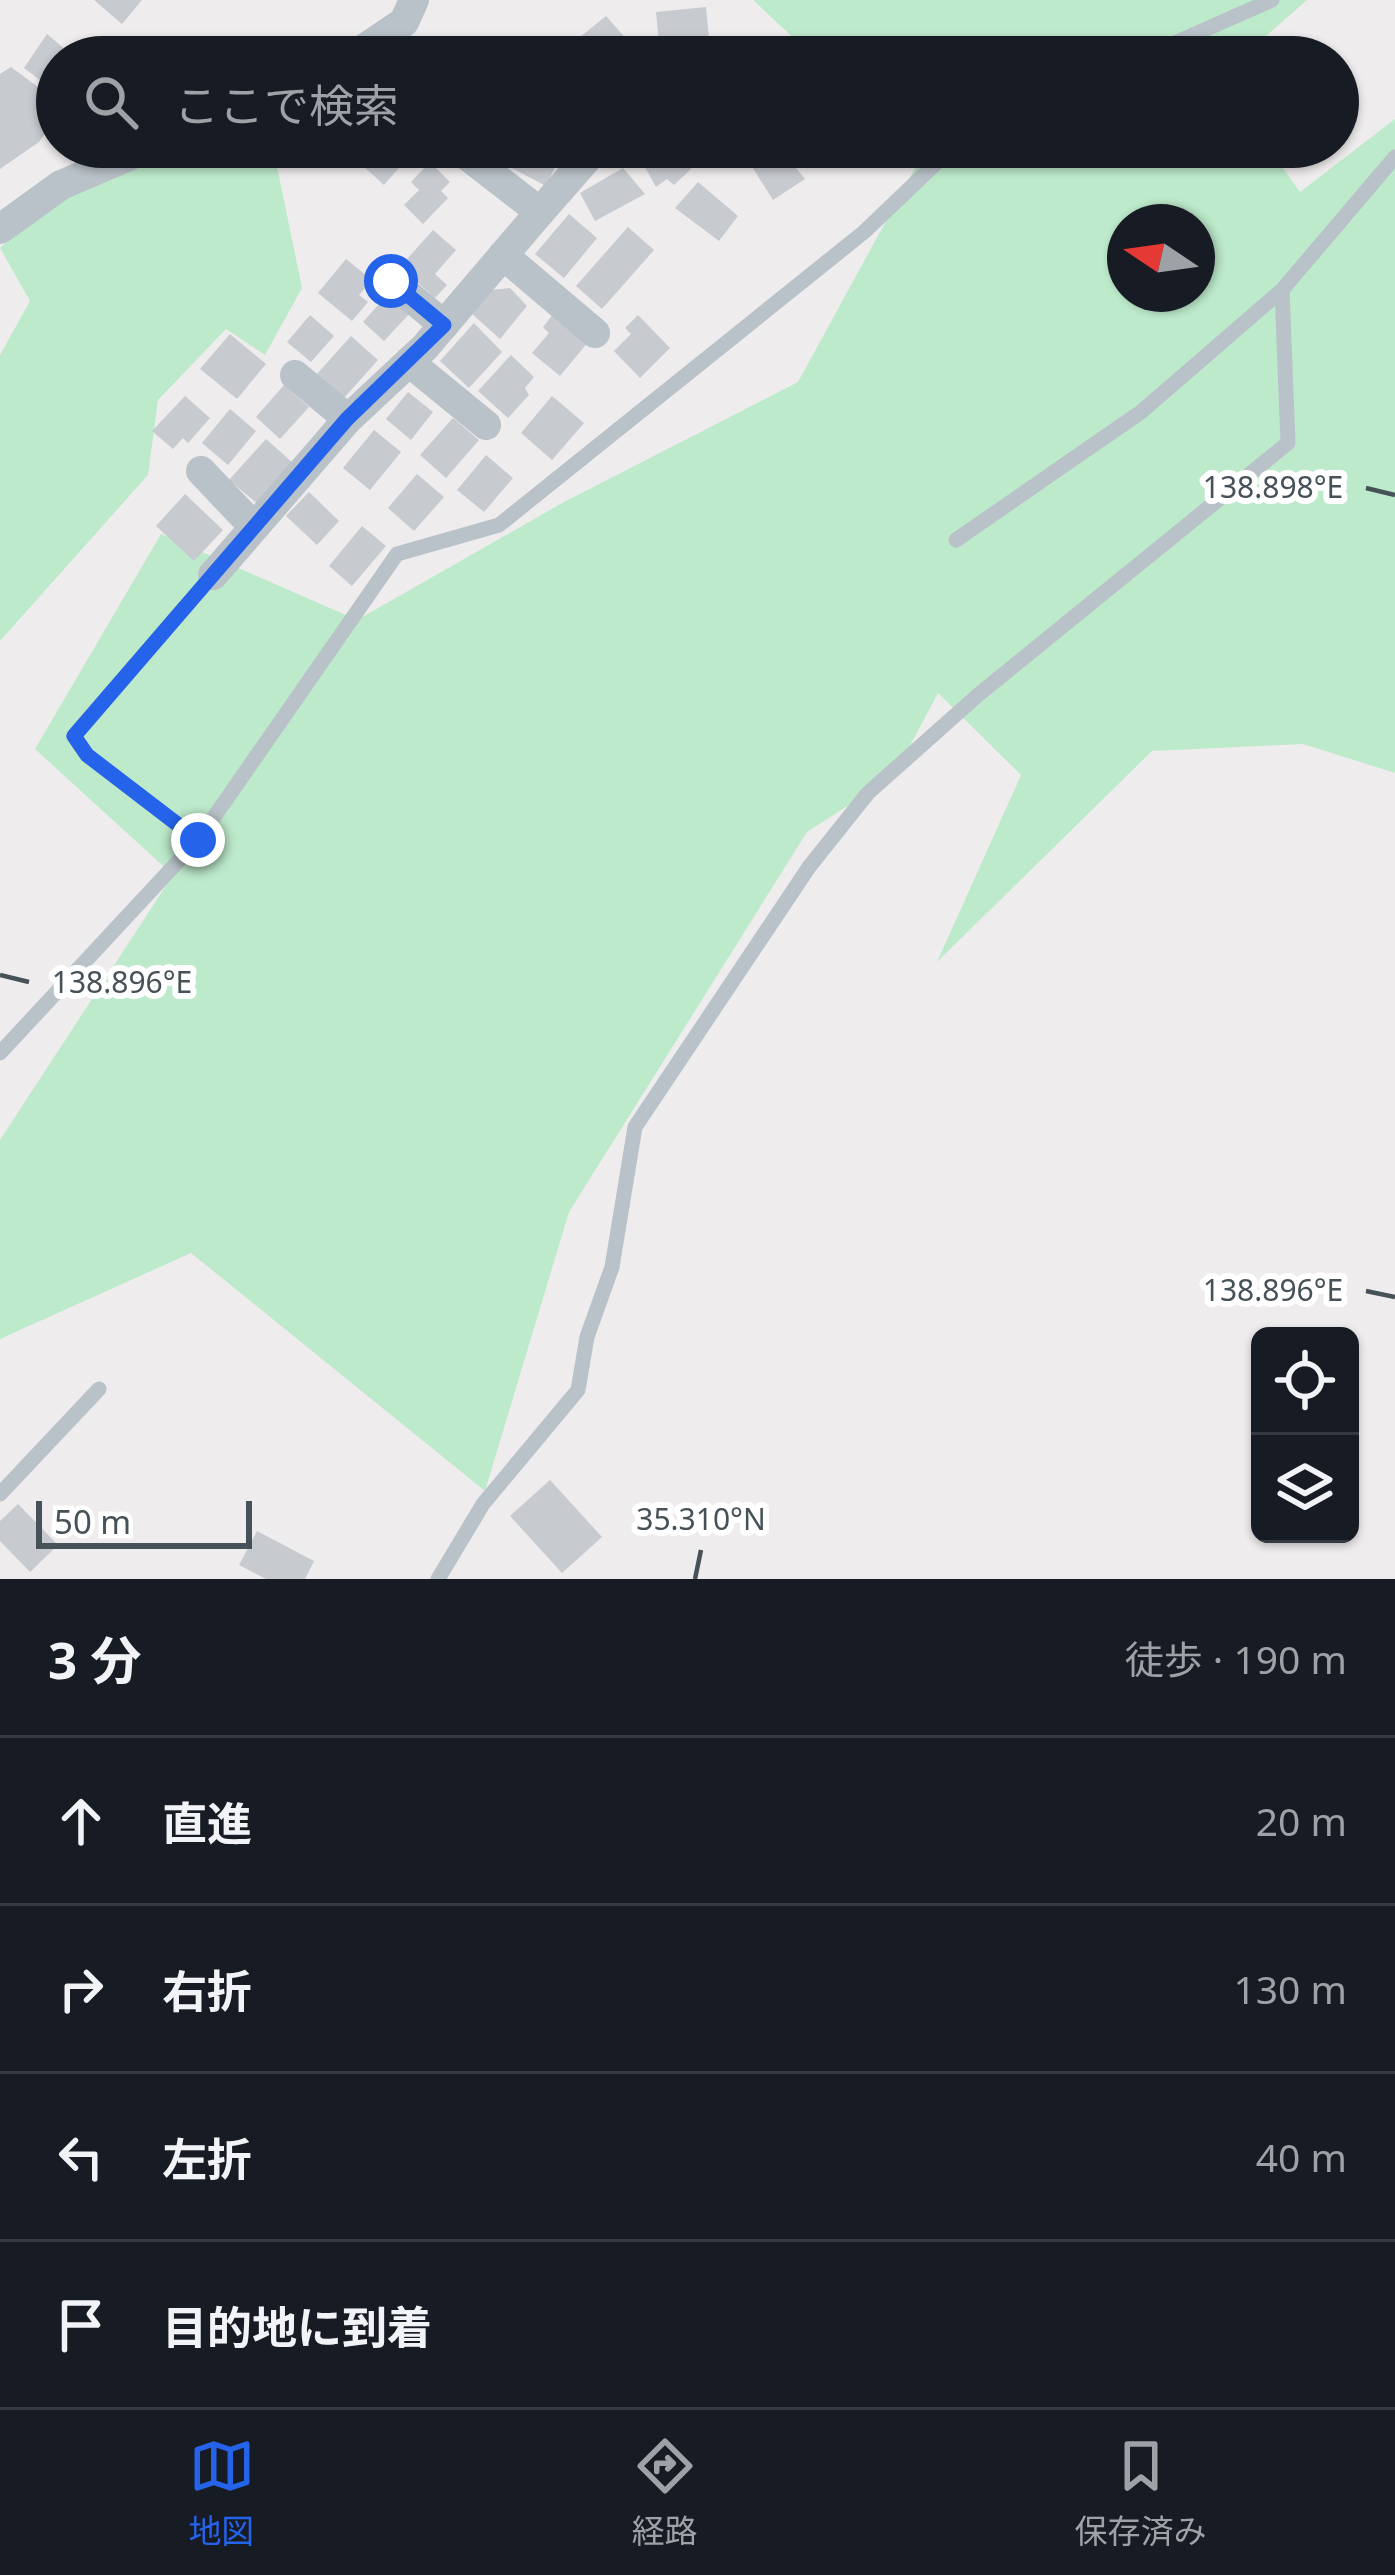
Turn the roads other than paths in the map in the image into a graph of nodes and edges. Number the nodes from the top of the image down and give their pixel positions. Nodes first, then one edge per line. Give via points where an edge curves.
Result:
1 (414, 0) edge
2 (1272, 0) edge
3 (383, 36) edge
4 (1191, 36) edge
5 (1395, 157) edge
6 (101, 168) edge
7 (483, 168) edge
8 (579, 168) edge
9 (931, 168) edge
10 (540, 212) junction
11 (0, 229) edge
12 (503, 255) junction
13 (391, 281) dead end
14 (1282, 290) junction
15 (444, 325) junction
16 (595, 333) dead end
17 (409, 362) junction
18 (295, 375) dead end
19 (347, 419) junction
20 (486, 425) dead end
21 (201, 471) dead end
22 (254, 527) junction
23 (956, 540) dead end
24 (213, 575) joint
25 (198, 840) junction
26 (0, 1053) edge
27 (99, 1389) dead end
28 (0, 1494) edge
29 (438, 1579) edge

1 - 3 street via 404,22
2 - 4 lane
5 - 14 lane
6 - 11 street via 61,185
7 - 10 street
8 - 10 street
9 - 25 lane via 864,232 499,525 397,554
10 - 12 street
12 - 15 street
12 - 16 street
13 - 15 street
14 - 23 lane via 1141,412
14 - 29 lane via 1288,443 978,694 868,793 809,868 635,1127 611,1267 578,1390 483,1504
15 - 17 street
17 - 19 street
17 - 20 street
18 - 19 street
19 - 22 street
21 - 22 street
22 - 24 street
24 - 25 lane via 74,736 87,755
25 - 26 lane
27 - 28 lane

